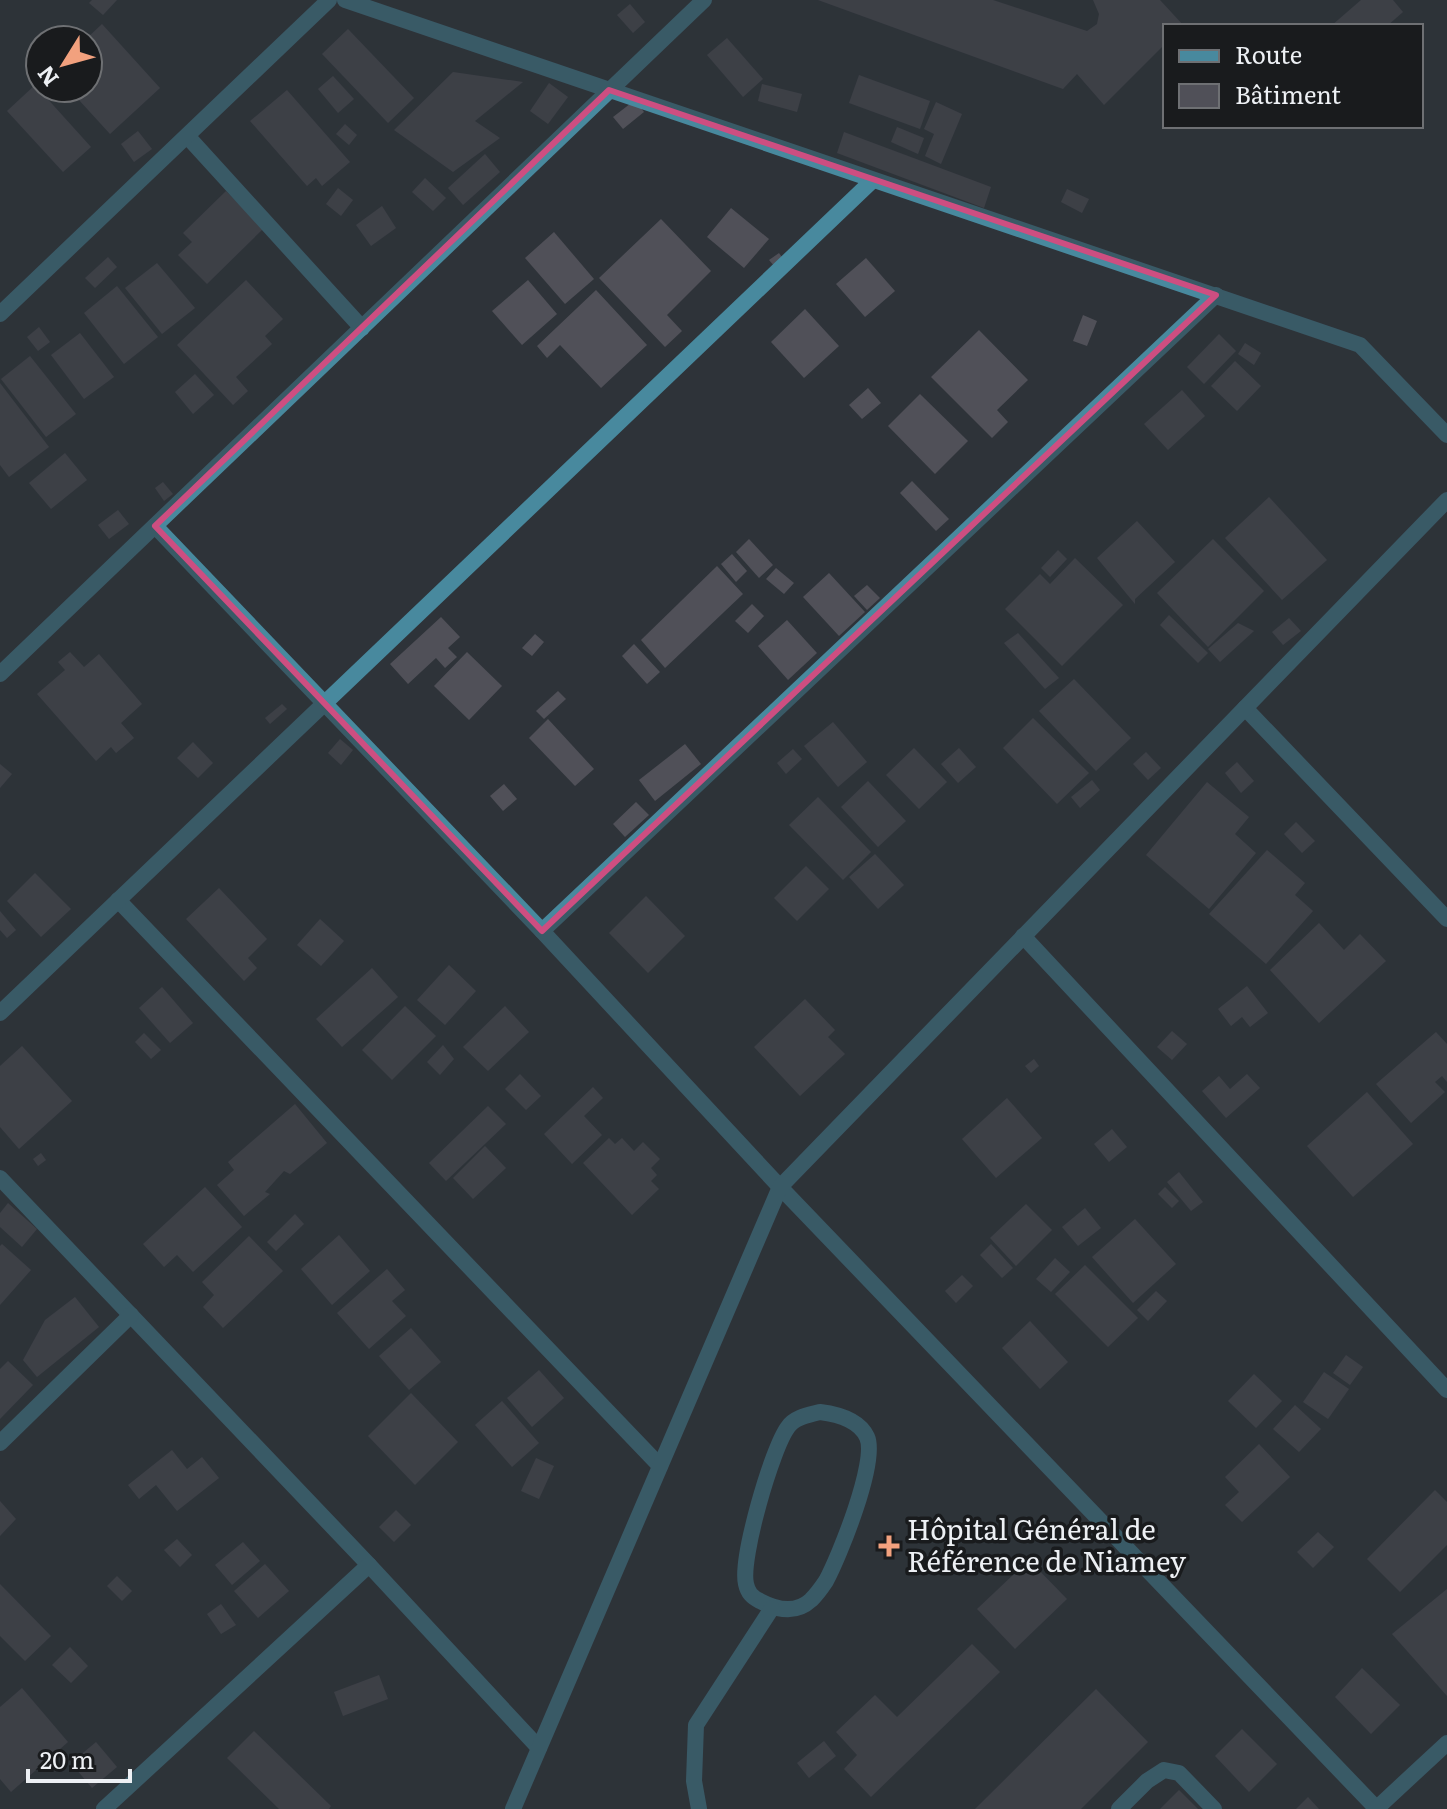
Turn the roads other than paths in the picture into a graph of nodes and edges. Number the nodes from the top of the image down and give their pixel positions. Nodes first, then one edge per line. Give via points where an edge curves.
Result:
1 (329, 0) edge
2 (345, 0) edge
3 (704, 0) edge
4 (609, 90) junction
5 (188, 137) junction
6 (873, 180) junction
7 (1216, 295) junction
8 (0, 314) edge
9 (362, 328) junction
10 (1447, 435) edge
11 (1447, 500) edge
12 (155, 526) junction
13 (0, 674) edge
14 (325, 703) junction
15 (1245, 708) junction
16 (118, 900) junction
17 (1447, 919) edge
18 (542, 931) junction
19 (1023, 936) junction
20 (0, 1013) edge
21 (0, 1178) edge
22 (780, 1187) junction
23 (131, 1315) junction
24 (1447, 1390) edge
25 (0, 1443) edge
26 (660, 1466) junction
27 (369, 1565) junction
28 (772, 1608) junction
29 (1447, 1743) edge
30 (539, 1748) junction
31 (104, 1809) edge
32 (513, 1809) edge
33 (699, 1809) edge
34 (1119, 1809) edge
35 (1214, 1809) edge
36 (1377, 1809) edge

1 - 5 street
2 - 4 street
3 - 4 street
4 - 6 street
4 - 9 street
5 - 8 street
5 - 9 street
6 - 7 street
6 - 14 street
7 - 10 street via 1360,345
7 - 18 street
9 - 12 street
11 - 15 street
12 - 13 street
12 - 14 street
14 - 16 street
14 - 18 street
15 - 17 street
15 - 19 street
16 - 20 street
16 - 26 street
18 - 22 street
19 - 22 street
19 - 24 street
21 - 23 street
22 - 26 street
22 - 36 street
23 - 25 street
23 - 27 street
26 - 30 street
27 - 30 street
27 - 31 street
28 - 28 street via 751,1596 745,1582 748,1547 776,1448 789,1425 803,1416 836,1414 867,1437 869,1454 849,1526 825,1583 810,1601 789,1610
28 - 33 street via 696,1725
29 - 36 street
30 - 32 street
34 - 35 street via 1164,1770 1179,1773

